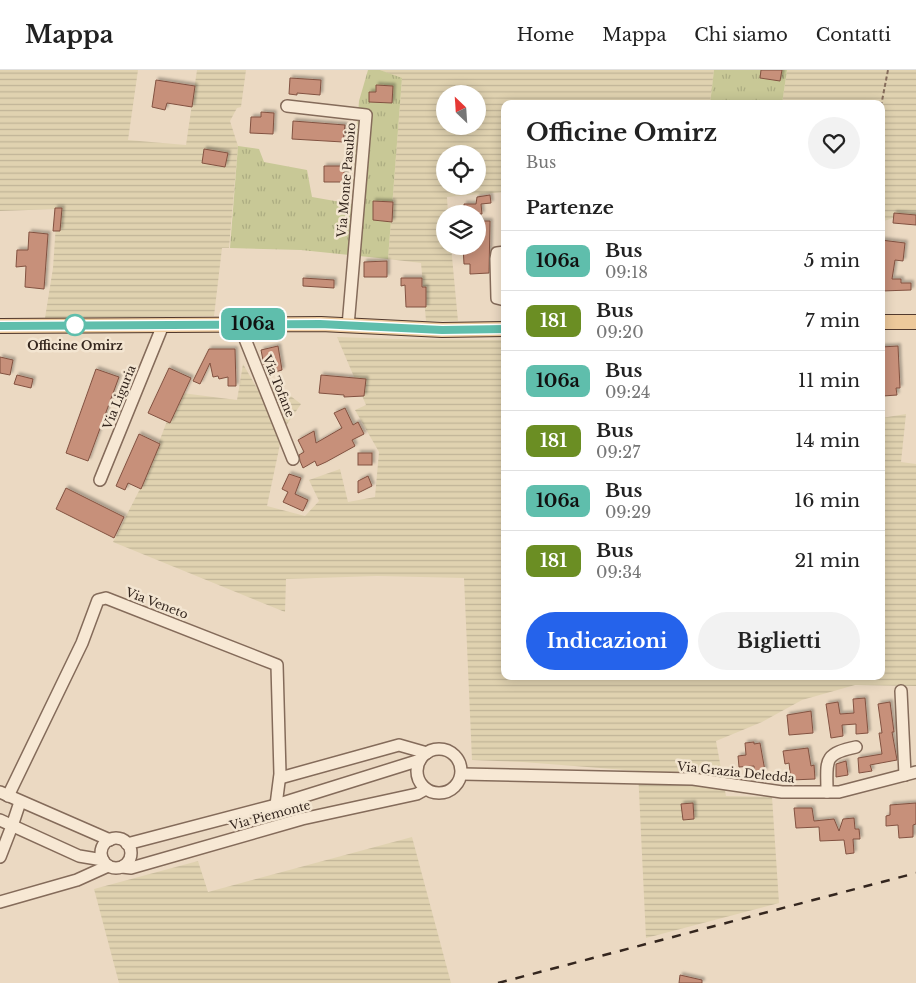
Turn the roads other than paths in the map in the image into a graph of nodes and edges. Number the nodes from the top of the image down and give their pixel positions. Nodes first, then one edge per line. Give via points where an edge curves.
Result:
1 (287, 106) dead end
2 (501, 252) edge
3 (501, 299) edge
4 (885, 322) edge
5 (916, 322) edge
6 (239, 324) junction
7 (163, 325) junction
8 (0, 326) edge
9 (348, 326) junction
10 (501, 329) edge
11 (293, 459) dead end
12 (100, 480) dead end
13 (901, 691) dead end
14 (856, 746) dead end
15 (424, 757) junction
16 (462, 774) junction
17 (911, 774) edge
18 (280, 778) junction
19 (426, 789) junction
20 (827, 792) junction
21 (4, 794) edge
22 (297, 799) junction
23 (20, 802) junction
24 (276, 805) junction
25 (302, 819) junction
26 (0, 820) edge
27 (12, 826) junction
28 (110, 840) junction
29 (127, 844) junction
30 (0, 857) edge
31 (106, 863) junction
32 (122, 867) junction
33 (0, 902) edge

1 - 9 street, Via Monte Pasubio via 366,115
2 - 3 street via 497,253 496,259 497,298
4 - 5 main road
6 - 7 main road
6 - 9 main road
6 - 11 street, Via Tofane
7 - 8 main road
7 - 12 street, Via Liguria
9 - 10 main road
13 - 17 street
14 - 20 street via 830,756 826,765
15 - 16 street, Via Piemonte via 433,750 447,751 458,760
15 - 18 street via 399,746
15 - 19 street via 417,773
15 - 22 street, Via Piemonte
16 - 19 street, Via Piemonte via 456,786 445,793
16 - 20 street, Via Grazia Deledda via 693,779 782,792
17 - 20 street, Via Grazia Deledda via 839,792
18 - 21 street, Via Veneto via 277,665 106,598 98,600 82,643
18 - 24 street, Via Veneto
19 - 25 street, Via Piemonte via 417,794
21 - 23 street, Via Piemonte
22 - 24 street, Via Piemonte
22 - 25 street
23 - 27 street
23 - 28 street, Via Piemonte
24 - 29 street, Via Piemonte
25 - 32 street, Via Piemonte via 131,868
26 - 27 street, Via Piemonte
27 - 30 street
27 - 31 street, Via Piemonte via 78,856
28 - 29 street, Via Piemonte via 119,839
28 - 31 street via 101,851
29 - 32 street via 130,857
31 - 32 street, Via Piemonte via 113,868
31 - 33 street via 77,880

